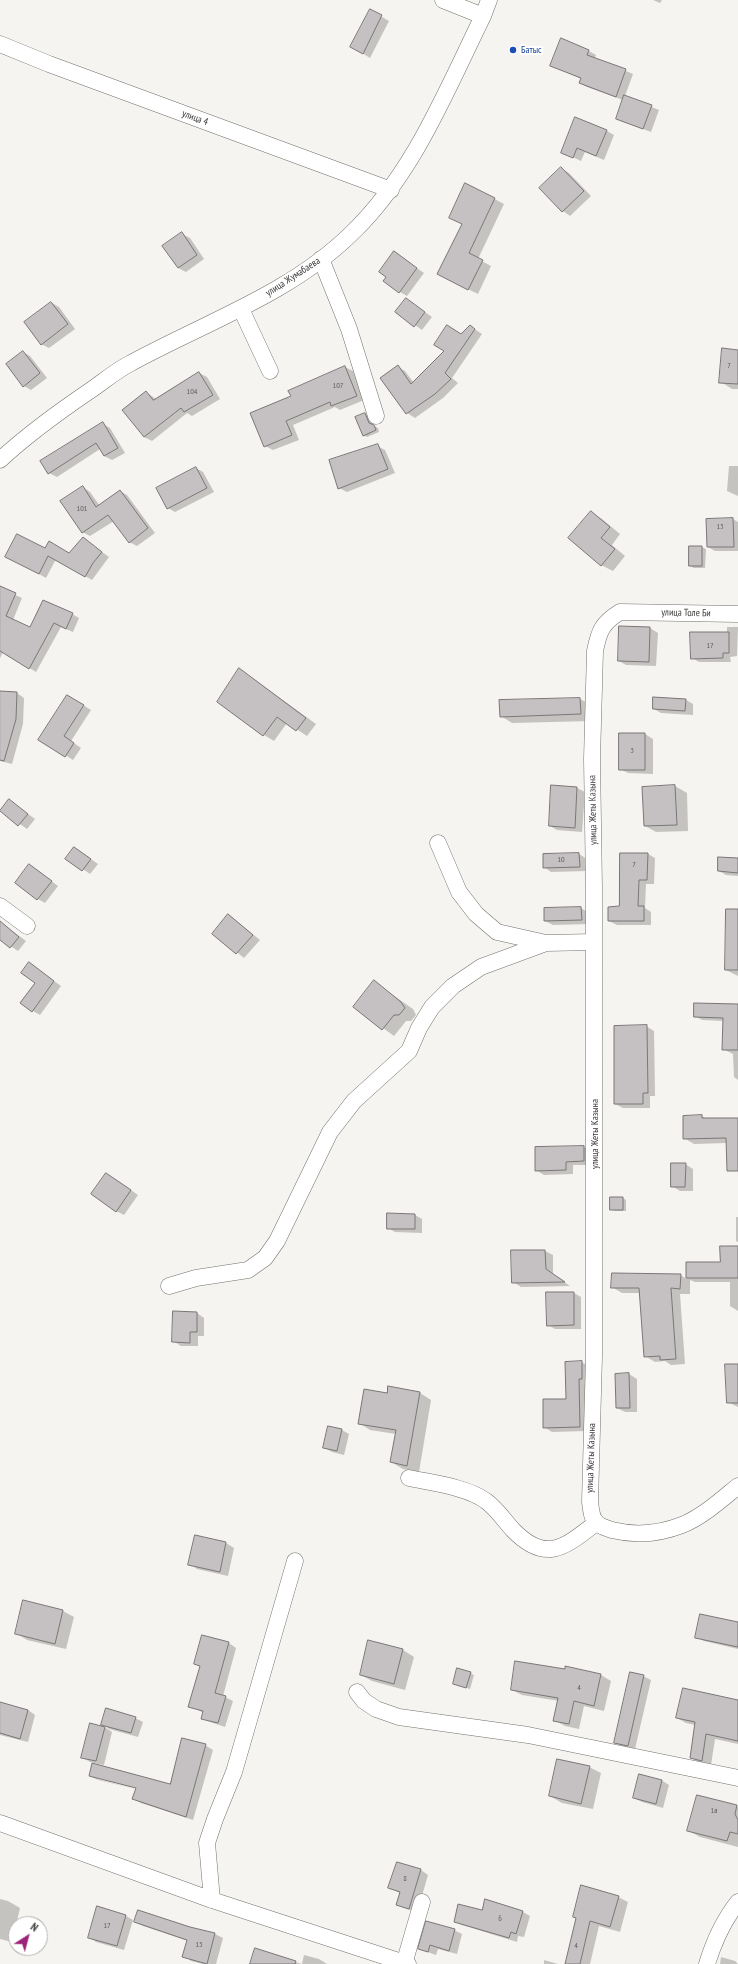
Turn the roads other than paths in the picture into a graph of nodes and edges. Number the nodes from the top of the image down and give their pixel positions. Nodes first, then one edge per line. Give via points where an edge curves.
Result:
1 (443, 0) edge
2 (489, 0) edge
3 (483, 16) junction
4 (0, 44) edge
5 (391, 190) junction
6 (321, 259) junction
7 (241, 309) junction
8 (270, 371) dead end
9 (376, 416) dead end
10 (0, 460) edge
11 (635, 612) joint
12 (738, 614) edge
13 (438, 843) dead end
14 (0, 906) edge
15 (27, 926) dead end
16 (594, 942) junction
17 (546, 944) junction
18 (169, 1286) dead end
19 (410, 1478) dead end
20 (738, 1486) edge
21 (596, 1523) junction
22 (295, 1561) dead end
23 (358, 1692) dead end
24 (738, 1778) edge
25 (0, 1823) edge
26 (212, 1900) junction
27 (422, 1902) dead end
28 (738, 1902) edge
29 (406, 1964) edge
30 (707, 1964) edge

1 - 3 street
2 - 3 street, улица Жумабаева
3 - 5 street, улица Жумабаева via 414,152
4 - 5 street, улица 4
5 - 6 street, улица Жумабаева via 352,233
6 - 7 street, улица Жумабаева via 282,286
6 - 9 street via 349,329
7 - 8 street
7 - 10 street, улица Жумабаева via 129,363 61,411
11 - 12 street, улица Толе Би
11 - 16 street, улица Жеты Казына via 620,612 608,620 598,633 595,650 592,759
13 - 17 street via 459,892 476,914 497,932
14 - 15 street
16 - 17 street
16 - 21 street, улица Жеты Казына via 594,1356 590,1502
17 - 18 street via 481,967 453,986 432,1007 409,1051 354,1101 330,1132 278,1241 265,1258 248,1270 196,1278
19 - 21 street via 485,1500 514,1531 536,1548 559,1548 574,1541
20 - 21 street via 683,1525 656,1533 620,1532
22 - 26 street via 234,1772 207,1843
23 - 24 street via 364,1701 376,1709 399,1717 528,1735
25 - 26 street
26 - 29 street
27 - 29 street
28 - 30 street via 713,1944

